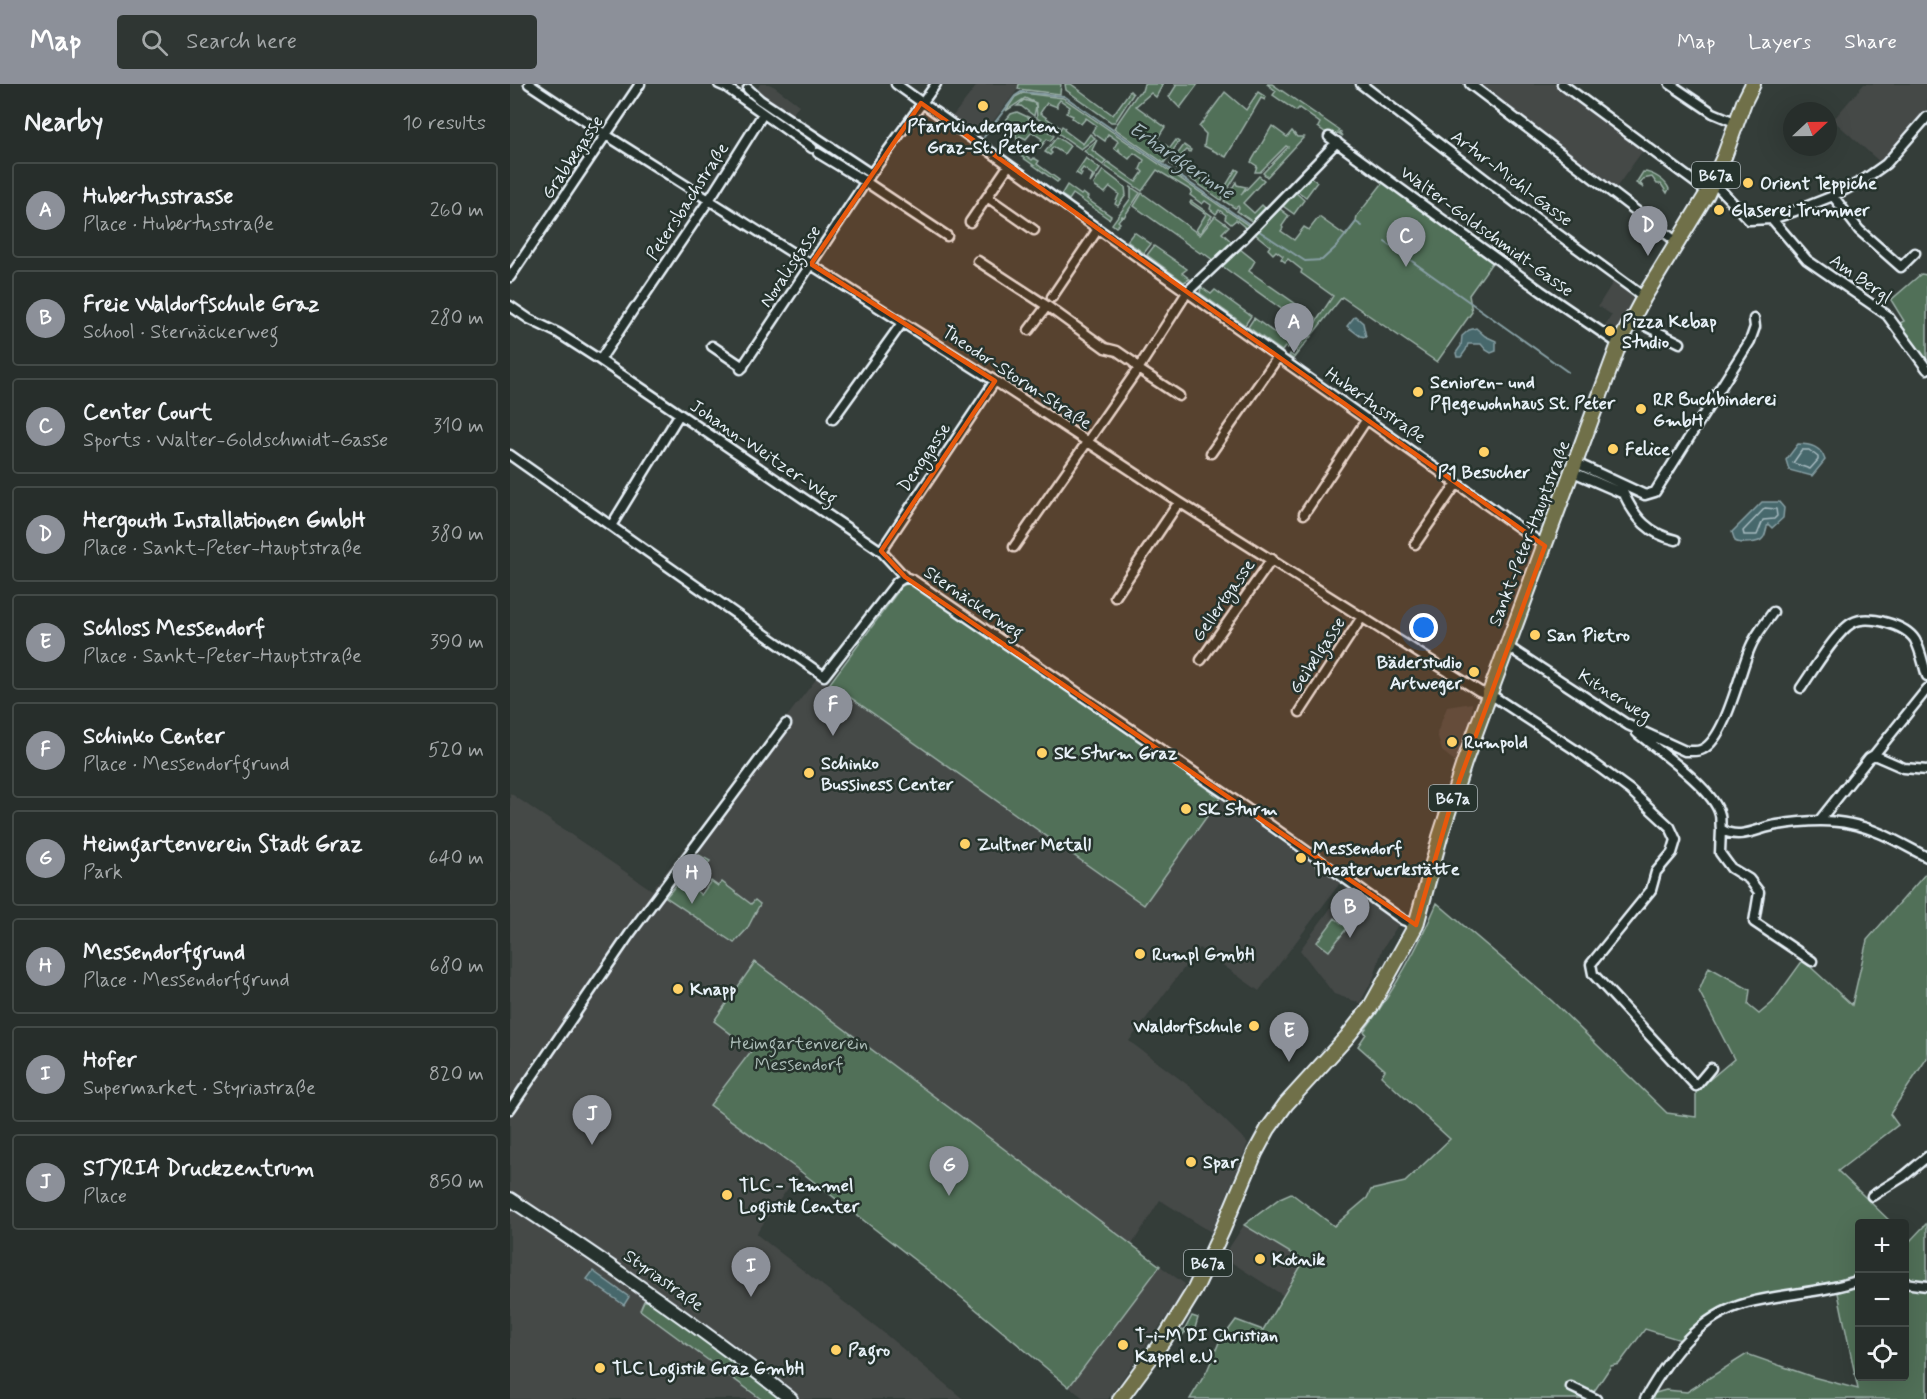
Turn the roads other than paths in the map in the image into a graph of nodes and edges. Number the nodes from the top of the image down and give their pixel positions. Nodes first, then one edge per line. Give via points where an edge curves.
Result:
1 (529, 84) edge
2 (640, 84) edge
3 (719, 84) edge
4 (896, 84) edge
5 (936, 84) edge
6 (1361, 84) edge
7 (1470, 84) edge
8 (1562, 84) edge
9 (1670, 84) edge
10 (1754, 84) edge
11 (748, 89) dead end
12 (921, 103) junction
13 (763, 114) junction
14 (1927, 117) edge
15 (1737, 123) junction
16 (606, 135) junction
17 (1009, 165) junction
18 (868, 178) junction
19 (1710, 188) junction
20 (1833, 196) junction
21 (987, 197) junction
22 (709, 200) junction
23 (1772, 219) junction
24 (970, 222) dead end
25 (1098, 229) junction
26 (1034, 230) dead end
27 (947, 236) dead end
28 (1677, 242) junction
29 (1916, 253) dead end
30 (978, 261) dead end
31 (811, 264) junction
32 (510, 277) edge
33 (1188, 291) junction
34 (1053, 297) dead end
35 (1644, 297) junction
36 (510, 306) edge
37 (1047, 306) junction
38 (1632, 318) junction
39 (1754, 319) dead end
40 (902, 324) junction
41 (1029, 330) dead end
42 (1680, 343) dead end
43 (1619, 344) junction
44 (712, 346) dead end
45 (1278, 357) junction
46 (600, 360) junction
47 (1138, 369) junction
48 (1927, 369) edge
49 (995, 381) junction
50 (1179, 396) dead end
51 (680, 415) junction
52 (833, 419) dead end
53 (1367, 419) junction
54 (1087, 441) junction
55 (1211, 453) dead end
56 (510, 455) edge
57 (1573, 467) junction
58 (1457, 483) junction
59 (1179, 502) junction
60 (1304, 514) dead end
61 (611, 526) junction
62 (1676, 540) dead end
63 (1415, 544) dead end
64 (1545, 546) junction
65 (1014, 547) dead end
66 (881, 551) junction
67 (1272, 559) junction
68 (905, 577) junction
69 (1115, 597) dead end
70 (1773, 612) dead end
71 (1362, 617) junction
72 (1507, 646) junction
73 (1201, 660) dead end
74 (1927, 676) edge
75 (1801, 688) dead end
76 (1927, 689) edge
77 (1489, 695) junction
78 (1300, 712) dead end
79 (786, 724) dead end
80 (1628, 725) junction
81 (1874, 755) junction
82 (1927, 770) edge
83 (1819, 821) junction
84 (1720, 829) junction
85 (1927, 857) edge
86 (1416, 925) junction
87 (1812, 961) dead end
88 (1711, 1068) dead end
89 (510, 1109) edge
90 (1927, 1157) edge
91 (1872, 1196) dead end
92 (510, 1199) edge
93 (1855, 1282) edge
94 (1909, 1284) edge
95 (1927, 1286) edge
96 (1571, 1387) dead end
97 (791, 1399) edge
98 (1120, 1399) edge
99 (1596, 1399) edge
100 (1645, 1399) edge

1 - 16 street, Theodor-Storm-Straße
2 - 16 street, Grabbegasse
3 - 13 street
4 - 12 street, Hubertusstraße
5 - 12 street, Novalisgasse
6 - 35 street, Artur-Michl-Gasse
7 - 28 street
8 - 19 street via 1700,186
9 - 15 street via 1713,113
10 - 15 main road, Sankt-Peter-Hauptstraße / B67a
11 - 18 street
12 - 17 street, Hubertusstraße
12 - 18 street, Novalisgasse
13 - 18 street via 815,150
13 - 22 street, Petersbachstraße
14 - 20 street via 1886,164
15 - 19 main road, Sankt-Peter-Hauptstraße / B67a
16 - 22 street, Theodor-Storm-Straße
16 - 32 street, Grabbegasse
17 - 21 street
17 - 25 street, Hubertusstraße
18 - 27 street
18 - 31 street, Novalisgasse
19 - 23 street via 1749,220
19 - 28 main road, Sankt-Peter-Hauptstraße / B67a
20 - 23 street
20 - 29 street via 1859,230 1901,267
21 - 24 street
21 - 26 street
22 - 31 street, Theodor-Storm-Straße
22 - 46 street, Petersbachstraße
23 - 48 street, Am Bergl via 1807,260 1887,315
25 - 33 street, Hubertusstraße
25 - 34 street
28 - 35 main road, Sankt-Peter-Hauptstraße / B67a
30 - 37 street
31 - 40 street, Theodor-Storm-Straße
31 - 44 street, Novalisgasse via 742,368
33 - 43 street, Walter-Goldschmidt-Gasse via 1253,228 1333,139
33 - 45 street, Hubertusstraße
33 - 47 street
35 - 38 main road, Sankt-Peter-Hauptstraße / B67a
36 - 46 street, Johann-Weitzer-Weg
37 - 41 street
37 - 47 street
38 - 42 street
38 - 43 main road, Sankt-Peter-Hauptstraße / B67a
39 - 57 street via 1750,341 1655,492 1645,495
40 - 49 street, Theodor-Storm-Straße
40 - 52 street
43 - 57 main road, Sankt-Peter-Hauptstraße / B67a
45 - 53 street, Hubertusstraße
45 - 55 street
46 - 51 street, Johann-Weitzer-Weg
47 - 50 street
47 - 54 street
49 - 54 street, Theodor-Storm-Straße
49 - 66 street, Denggasse
51 - 61 street
51 - 66 street, Johann-Weitzer-Weg
53 - 58 street, Hubertusstraße
53 - 60 street
54 - 59 street, Theodor-Storm-Straße
54 - 65 street
56 - 61 street, Sternäckerweg
57 - 62 street via 1624,494 1645,526
57 - 64 main road, Sankt-Peter-Hauptstraße / B67a
58 - 63 street
58 - 64 street, Hubertusstraße
59 - 67 street, Theodor-Storm-Straße
59 - 69 street
61 - 68 street, Sternäckerweg via 824,676
64 - 72 main road, Sankt-Peter-Hauptstraße / B67a
66 - 68 street, Johann-Weitzer-Weg
67 - 71 street, Theodor-Storm-Straße
67 - 73 street, Gellertgasse
68 - 86 street, Sternäckerweg via 918,582 1403,920
70 - 80 street, Kitnerweg via 1751,644 1733,702 1708,745 1685,751
71 - 77 street, Theodor-Storm-Straße
71 - 78 street, Geibelgasse
72 - 77 main road, Sankt-Peter-Hauptstraße / B67a
72 - 80 street, Kitnerweg
74 - 75 street via 1914,639 1901,627 1870,620 1853,622
76 - 81 street
77 - 86 main road, Sankt-Peter-Hauptstraße / B67a via 1440,837
77 - 88 street via 1630,790 1670,827 1676,840 1672,853 1656,872 1651,890 1591,964 1593,974 1696,1086
79 - 89 street via 651,906
80 - 84 street via 1712,799 1720,815
81 - 82 street via 1904,768
81 - 83 street
83 - 84 street via 1776,825 1735,836
83 - 85 street via 1876,831
84 - 87 street via 1720,853 1759,892 1754,922
86 - 98 main road, Sankt-Peter-Hauptstraße / B67a via 1370,1008 1268,1129 1191,1296
90 - 91 street
92 - 97 street, Styriastraße via 702,1329
93 - 100 street via 1745,1304 1711,1319 1684,1341
94 - 95 street
96 - 99 street

